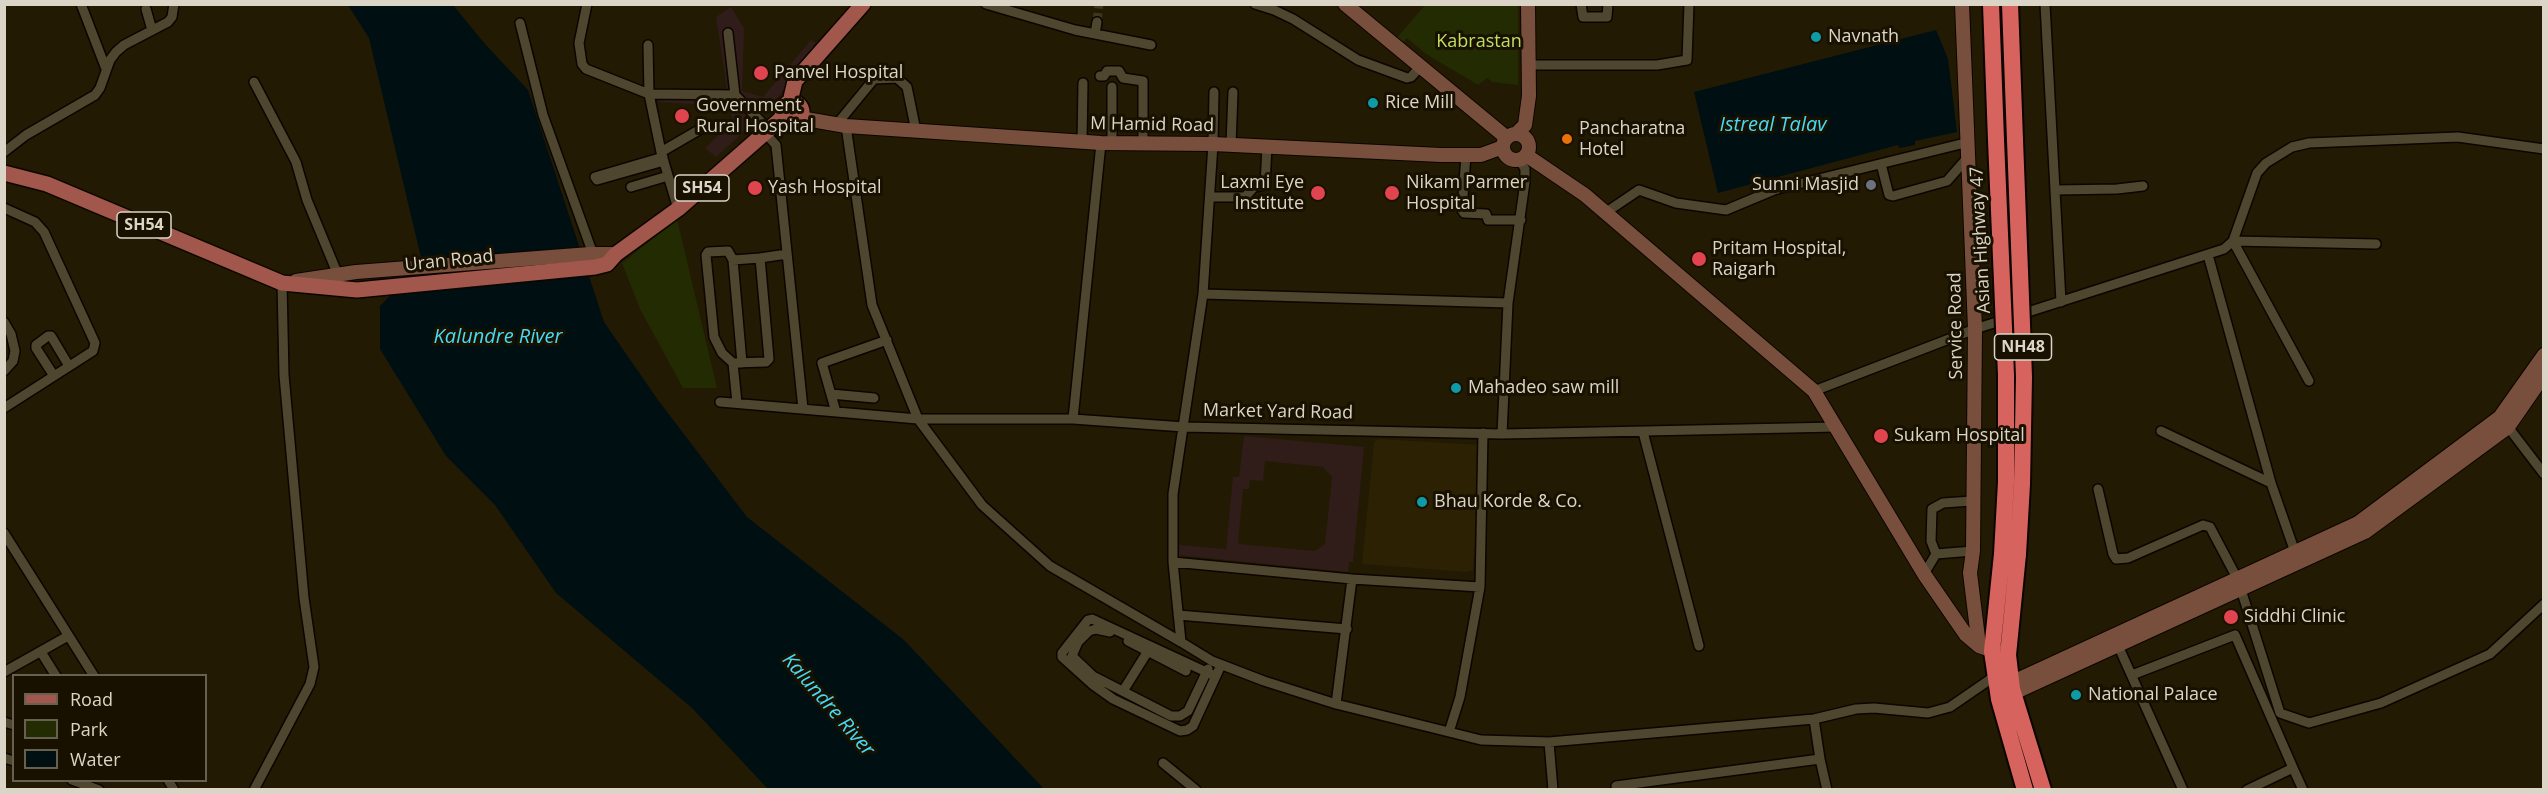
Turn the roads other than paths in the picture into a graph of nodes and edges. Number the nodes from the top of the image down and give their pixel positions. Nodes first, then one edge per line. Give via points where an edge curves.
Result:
1 (81, 4) edge
2 (174, 4) edge
3 (587, 4) edge
4 (863, 4) edge
5 (986, 4) edge
6 (1255, 4) edge
7 (1345, 4) edge
8 (1528, 4) edge
9 (1581, 4) edge
10 (1608, 4) edge
11 (1689, 4) edge
12 (1962, 4) edge
13 (1991, 4) edge
14 (2010, 4) edge
15 (2045, 4) edge
16 (146, 9) dead end
17 (1096, 22) tunnel mouth
18 (520, 23) dead end
19 (152, 30) junction
20 (728, 33) dead end
21 (1095, 34) junction
22 (648, 45) dead end
23 (1151, 45) dead end
24 (1529, 65) junction
25 (1420, 67) junction
26 (106, 69) junction
27 (1100, 76) dead end
28 (254, 82) dead end
29 (1083, 83) dead end
30 (1112, 87) dead end
31 (1214, 92) dead end
32 (1233, 92) dead end
33 (649, 94) junction
34 (735, 95) junction
35 (790, 102) junction
36 (783, 117) junction
37 (800, 118) junction
38 (842, 125) junction
39 (704, 127) dead end
40 (916, 130) junction
41 (767, 131) junction
42 (1509, 140) junction
43 (1082, 142) junction
44 (1106, 143) junction
45 (1143, 144) junction
46 (1213, 144) junction
47 (1231, 145) junction
48 (1267, 146) junction
49 (1969, 149) junction
50 (2544, 149) edge
51 (4, 153) edge
52 (1466, 155) junction
53 (663, 156) junction
54 (1523, 157) junction
55 (1881, 164) junction
56 (4, 173) edge
57 (668, 176) junction
58 (2143, 186) dead end
59 (631, 187) dead end
60 (2055, 190) junction
61 (1210, 197) junction
62 (4, 208) edge
63 (678, 209) junction
64 (1605, 213) junction
65 (1521, 220) junction
66 (2233, 241) junction
67 (2376, 244) dead end
68 (787, 255) junction
69 (2208, 255) junction
70 (593, 258) junction
71 (760, 258) junction
72 (733, 260) junction
73 (338, 275) junction
74 (282, 283) junction
75 (1203, 294) junction
76 (2061, 302) junction
77 (1508, 303) junction
78 (4, 322) edge
79 (1975, 329) junction
80 (886, 340) junction
81 (2544, 355) edge
82 (66, 362) junction
83 (737, 363) junction
84 (4, 371) edge
85 (51, 371) junction
86 (2544, 375) edge
87 (2309, 381) dead end
88 (1814, 391) junction
89 (831, 394) junction
90 (874, 398) dead end
91 (720, 402) dead end
92 (737, 403) junction
93 (4, 408) edge
94 (803, 409) junction
95 (836, 412) junction
96 (918, 418) junction
97 (1073, 419) junction
98 (2504, 422) junction
99 (1184, 427) junction
100 (1837, 427) junction
101 (2161, 431) dead end
102 (1642, 432) junction
103 (1483, 433) junction
104 (1502, 434) junction
105 (2544, 474) edge
106 (2271, 483) junction
107 (2098, 489) dead end
108 (1972, 501) junction
109 (4, 533) edge
110 (1973, 552) junction
111 (1936, 554) junction
112 (2010, 554) junction
113 (2297, 558) junction
114 (1173, 562) junction
115 (1924, 574) junction
116 (1352, 579) junction
117 (2240, 584) junction
118 (1480, 587) junction
119 (2544, 604) edge
120 (1178, 615) junction
121 (1347, 629) junction
122 (68, 636) junction
123 (1181, 642) junction
124 (2116, 642) junction
125 (1699, 646) dead end
126 (1993, 650) junction
127 (1148, 651) junction
128 (38, 653) junction
129 (1216, 663) junction
130 (11, 671) edge
131 (1186, 671) dead end
132 (48, 674) edge
133 (55, 674) edge
134 (93, 674) edge
135 (1211, 674) junction
136 (2132, 675) junction
137 (2003, 688) junction
138 (1123, 691) junction
139 (1336, 704) junction
140 (1814, 719) junction
141 (1449, 732) junction
142 (1549, 742) junction
143 (1820, 759) junction
144 (1162, 763) dead end
145 (2293, 768) junction
146 (78, 782) edge
147 (99, 789) edge
148 (254, 789) edge
149 (1196, 789) edge
150 (1554, 789) edge
151 (1617, 789) edge
152 (1827, 789) edge
153 (2025, 789) edge
154 (2043, 789) edge
155 (2183, 789) edge
156 (2247, 789) edge
157 (2303, 789) edge

1 - 26 street
2 - 19 street via 172,17
3 - 33 street via 579,43 584,67
4 - 35 main road, Uran Road via 795,81
5 - 21 street
6 - 25 street via 1293,19 1358,60 1407,78
7 - 25 street
8 - 24 street
9 - 10 street via 1582,17 1606,17
11 - 24 street via 1687,60 1657,65
12 - 49 street, Service Road
13 - 112 highway, Asian Highway 47 / NH48, bridge
14 - 112 highway, Asian Highway 47 / NH48, bridge via 2024,377 2022,484
15 - 60 street
16 - 19 street
17 - 21 street
18 - 70 street via 543,114
19 - 26 street via 124,45
20 - 34 street
21 - 23 street
22 - 33 street
24 - 42 street via 1525,124
25 - 42 street
26 - 51 street via 95,95 26,135
27 - 45 street via 1107,71 1119,71 1123,78 1143,81
28 - 73 street via 296,162
29 - 43 street
30 - 44 street
31 - 46 street
32 - 47 street
33 - 34 street
33 - 53 street
34 - 41 street
35 - 36 main road, Uran Road / SH54 via 784,106
35 - 37 main road via 800,107
36 - 37 main road via 789,122
36 - 41 main road, Uran Road / SH54
37 - 38 street, M Hamid Road
38 - 40 street, M Hamid Road
38 - 40 street via 874,79 897,78 907,87
38 - 80 street via 872,305
39 - 53 street
40 - 43 street, M Hamid Road
41 - 63 main road, Uran Road / SH54
41 - 68 street via 776,145
42 - 52 street, M Hamid Road via 1480,154
42 - 54 street via 1509,157
42 - 54 street via 1524,137 1528,144
43 - 44 street, M Hamid Road
44 - 45 street, M Hamid Road
44 - 97 street
45 - 46 street, M Hamid Road
46 - 47 street, M Hamid Road
46 - 61 street
47 - 48 street, M Hamid Road
48 - 52 street, M Hamid Road
48 - 61 street via 1265,185 1254,187 1245,197
49 - 55 street
49 - 55 street via 1947,181 1893,196 1889,195
49 - 79 street, Service Road
50 - 66 street via 2458,137 2292,147 2257,173
52 - 65 street via 1464,213 1486,214 1488,220
53 - 53 street via 597,180 595,177
53 - 57 street
54 - 64 street via 1585,195
54 - 65 street
55 - 64 street via 1774,190 1726,210 1676,203 1639,190
56 - 74 main road, Uran Road / SH54 via 47,184
57 - 59 street
57 - 63 street
58 - 60 street
60 - 76 street
61 - 75 street
62 - 82 street via 35,222 44,232 95,343 93,351
63 - 70 main road, Uran Road / SH54 via 607,264
64 - 88 street
65 - 77 street
66 - 67 street
66 - 69 street
66 - 87 street
68 - 71 street
68 - 94 street
69 - 76 street
69 - 106 street
70 - 73 street, Uran Road / SH54
70 - 74 main road, Uran Road / SH54 via 357,290
71 - 72 street
71 - 83 street via 769,359
72 - 83 street
72 - 83 street via 728,251 706,255 714,337 722,353
73 - 74 street, Uran Road / SH54
74 - 148 street via 284,375 314,667 310,684
75 - 77 street
75 - 99 street
76 - 79 street
77 - 104 street
78 - 84 street via 15,351 13,361
79 - 88 street
79 - 108 street, Service Road
80 - 89 street via 824,361
80 - 96 street
81 - 98 street
82 - 85 street
82 - 85 street via 48,336 36,348
83 - 92 street
85 - 93 street
86 - 98 street
88 - 100 street
89 - 90 street
89 - 95 street
91 - 92 street, Market Yard Road
92 - 94 street, Market Yard Road
94 - 95 street, Market Yard Road
95 - 96 street, Market Yard Road
96 - 97 street, Market Yard Road
96 - 123 street via 982,505 1050,566
97 - 99 street, Market Yard Road
98 - 105 street
98 - 113 street via 2358,523
99 - 103 street, Market Yard Road
99 - 114 street via 1173,494
100 - 102 street, Market Yard Road
100 - 115 street
101 - 106 street
102 - 104 street, Market Yard Road
102 - 125 street
103 - 104 street, Market Yard Road
103 - 118 street
106 - 113 street
107 - 117 street via 2116,559 2128,558 2207,525
108 - 110 street, Service Road
108 - 111 street via 1943,503 1932,509 1931,541
109 - 122 street
110 - 111 street
110 - 126 street, Service Road via 1970,573
111 - 115 street
112 - 126 highway, Asian Highway 47 / NH48
113 - 117 street
114 - 116 street
114 - 120 street
115 - 126 street via 1966,635
116 - 118 street
116 - 121 street
117 - 119 street via 2280,713 2309,723 2381,703 2490,654
117 - 124 street
118 - 141 street via 1460,697
120 - 121 street
120 - 123 street
121 - 139 street
122 - 128 street
122 - 134 street
123 - 129 street
124 - 136 street
124 - 137 street
126 - 137 highway, Asian Highway 47 / NH48
127 - 131 street
127 - 138 street
127 - 138 street via 1106,629 1089,631 1078,642 1072,656 1079,665
128 - 130 street
128 - 132 street
128 - 133 street
129 - 135 street
129 - 139 street
135 - 135 street via 1193,726 1180,731 1113,699 1062,653 1092,619
135 - 138 street via 1188,711 1180,716 1171,716
136 - 145 street via 2235,635
136 - 155 street
137 - 140 street via 1938,711 1874,708
137 - 153 highway, NH48
137 - 154 highway, NH48
139 - 141 street
140 - 142 street
140 - 143 street
141 - 142 street via 1481,740
142 - 150 street
143 - 151 street via 1616,786
143 - 152 street
144 - 149 street
145 - 156 street
145 - 157 street
146 - 147 street

